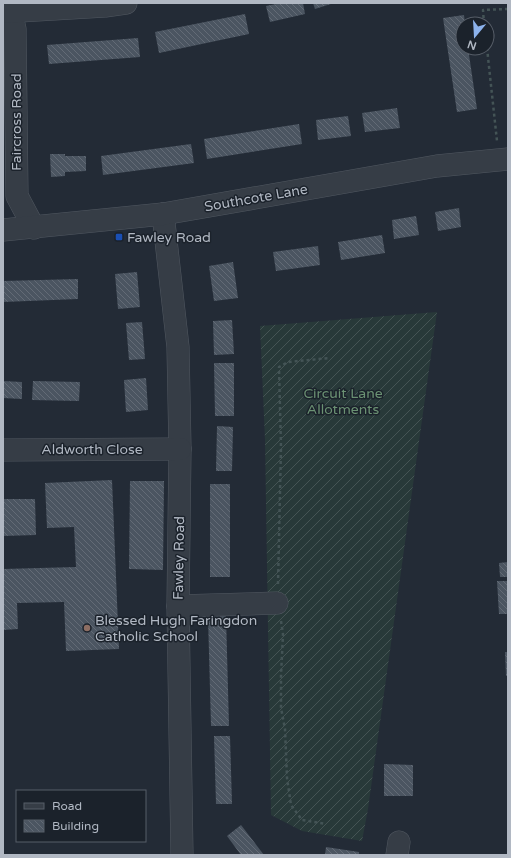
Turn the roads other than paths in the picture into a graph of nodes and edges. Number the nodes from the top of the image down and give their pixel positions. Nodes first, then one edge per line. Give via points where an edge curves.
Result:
1 (126, 3) edge
2 (7, 9) edge
3 (503, 159) edge
4 (163, 214) junction
5 (34, 228) junction
6 (3, 230) edge
7 (180, 449) junction
8 (3, 450) edge
9 (277, 603) road end
10 (178, 606) junction
11 (182, 855) edge

1 - 2 street
2 - 5 street, Faircross Road via 15,29 16,196
3 - 4 street, Southcote Lane via 437,166
4 - 5 street, Southcote Lane
4 - 7 street, Fawley Road via 178,347
5 - 6 street, Southcote Lane
7 - 8 street, Aldworth Close
7 - 10 street, Fawley Road
9 - 10 street
10 - 11 street, Fawley Road

